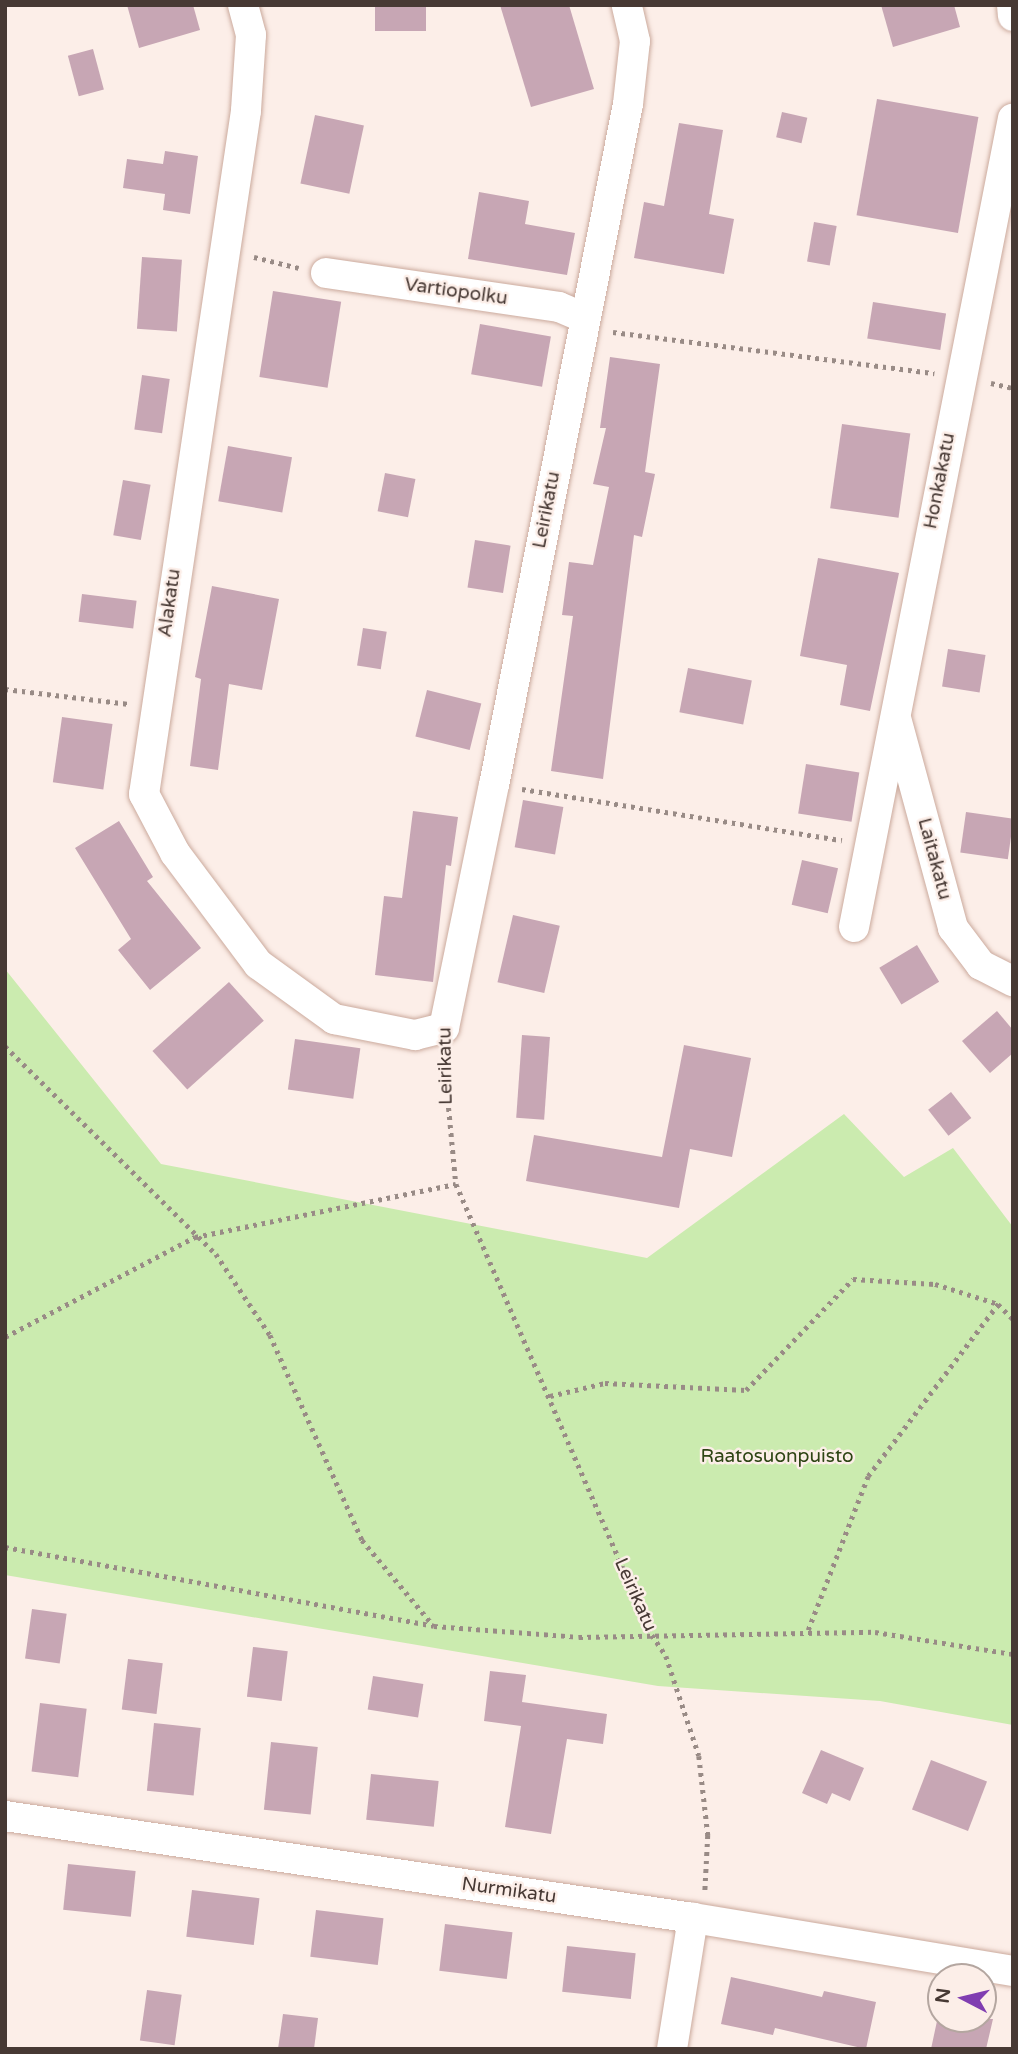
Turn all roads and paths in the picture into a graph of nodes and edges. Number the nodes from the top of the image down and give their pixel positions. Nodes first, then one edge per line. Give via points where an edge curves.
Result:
1 (243, 5) edge
2 (627, 5) edge
3 (1012, 5) edge
4 (1013, 16) edge
5 (1013, 118) edge
6 (222, 249) junction
7 (326, 273) joint
8 (585, 318) junction
9 (961, 377) junction
10 (1013, 388) edge
11 (5, 689) edge
12 (154, 707) junction
13 (894, 711) junction
14 (494, 785) junction
15 (867, 844) junction
16 (854, 927) dead end
17 (1013, 981) edge
18 (443, 1028) junction
19 (5, 1046) edge
20 (456, 1184) junction
21 (195, 1237) junction
22 (998, 1304) junction
23 (1013, 1319) edge
24 (5, 1337) edge
25 (550, 1396) junction
26 (5, 1547) edge
27 (434, 1626) junction
28 (808, 1630) junction
29 (652, 1635) junction
30 (1013, 1654) edge
31 (5, 1816) edge
32 (693, 1918) junction
33 (1013, 1971) edge
34 (672, 2049) edge

1 - 6 street, Alakatu via 251,35 246,111
2 - 8 street, Leirikatu via 635,41 628,104
3 - 4 street
5 - 9 street, Honkakatu
6 - 7 path
6 - 12 street, Alakatu
7 - 8 street, Vartiopolku via 559,307
8 - 9 path via 604,331
8 - 14 street, Leirikatu
9 - 10 path
9 - 13 street, Honkakatu
11 - 12 path
12 - 18 street, Alakatu via 144,794 175,853 258,964 334,1019 415,1035
13 - 15 street, Honkakatu
13 - 17 street, Laitakatu via 953,928 981,965
14 - 15 path
14 - 18 street, Leirikatu
15 - 16 street, Honkakatu
18 - 20 path, Leirikatu via 446,1112
19 - 21 path
20 - 21 path
20 - 25 path, Leirikatu
21 - 24 path
21 - 27 path via 216,1254 270,1335 362,1540
22 - 23 path
22 - 25 path via 935,1283 853,1279 746,1390 605,1383
22 - 28 path via 868,1476
25 - 29 path, Leirikatu
26 - 27 path
27 - 29 path via 579,1637
28 - 29 path
28 - 30 path via 875,1632
29 - 32 path, Leirikatu via 666,1656 699,1756 708,1836 704,1896
31 - 32 street, Nurmikatu
32 - 33 street, Nurmikatu
32 - 34 street

